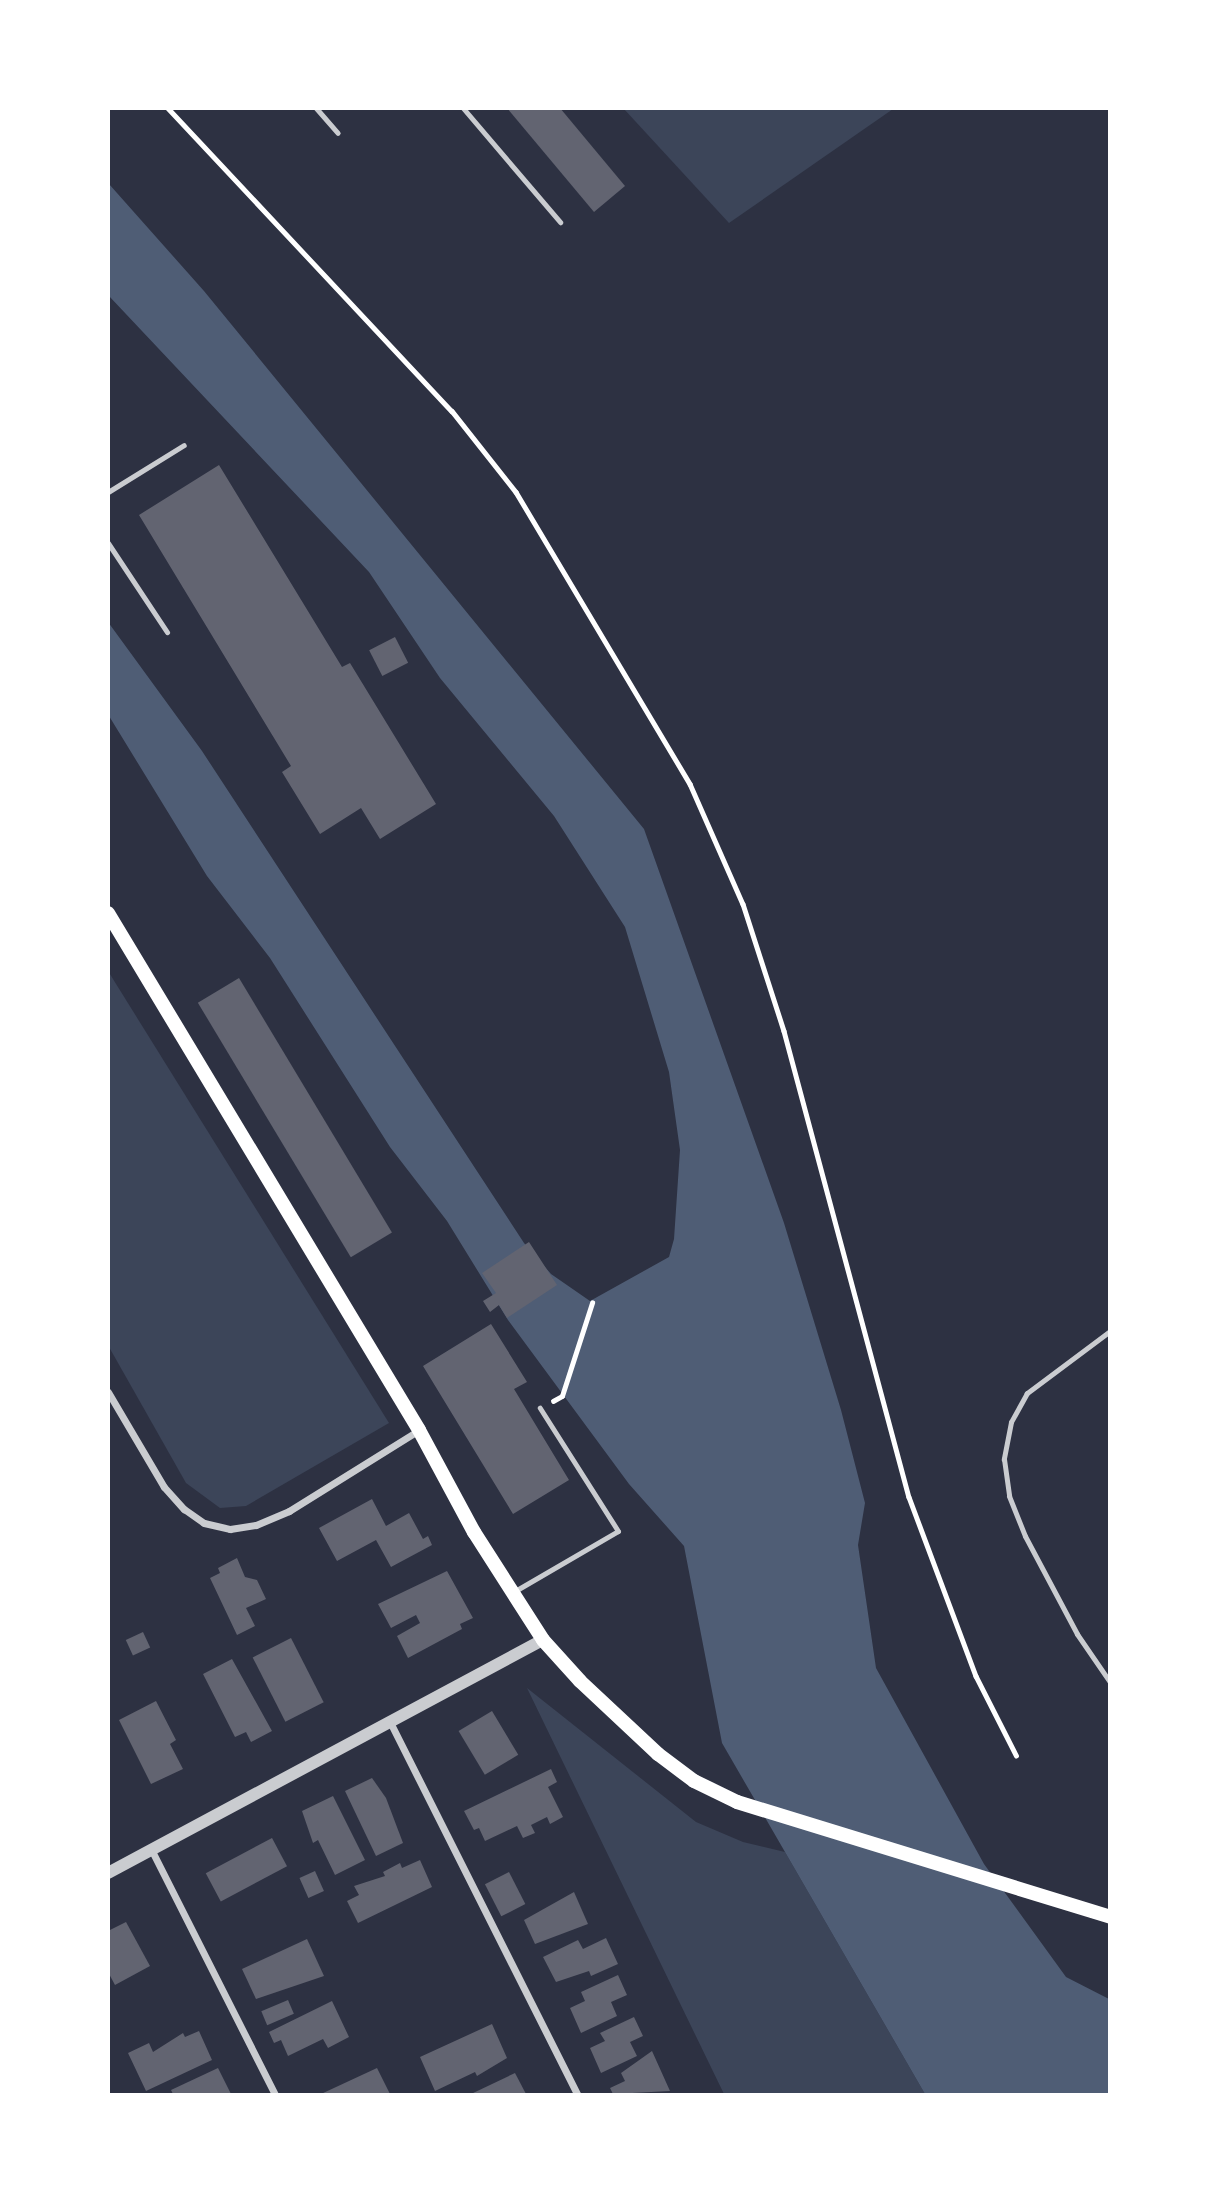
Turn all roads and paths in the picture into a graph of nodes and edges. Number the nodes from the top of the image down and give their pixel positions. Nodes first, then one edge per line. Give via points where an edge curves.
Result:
1 (168, 108) edge
2 (316, 108) edge
3 (463, 108) edge
4 (338, 133) dead end
5 (560, 222) dead end
6 (184, 445) dead end
7 (108, 492) edge
8 (108, 543) edge
9 (167, 632) dead end
10 (108, 913) edge
11 (592, 1303) dead end
12 (1110, 1331) edge
13 (108, 1392) edge
14 (562, 1396) dead end
15 (540, 1408) dead end
16 (419, 1430) junction
17 (512, 1592) junction
18 (543, 1640) junction
19 (1110, 1682) edge
20 (390, 1723) junction
21 (1016, 1755) dead end
22 (151, 1849) junction
23 (108, 1873) edge
24 (1110, 1917) edge
25 (275, 2095) edge
26 (577, 2095) edge

1 - 21 path via 452,411 516,492 690,784 743,904 784,1031 909,1497 976,1676
2 - 4 lane
3 - 5 lane
6 - 7 lane
8 - 9 lane
10 - 16 main road
11 - 14 path
12 - 19 lane via 1027,1393 1012,1422 1004,1459 1009,1496 1025,1536 1077,1634
13 - 16 street via 164,1487 204,1523 230,1529 278,1516
15 - 17 lane via 618,1531
16 - 17 main road
17 - 18 main road
18 - 20 street
18 - 24 main road via 616,1717 694,1781 737,1802
20 - 22 street
20 - 26 street
22 - 23 street
22 - 25 street

